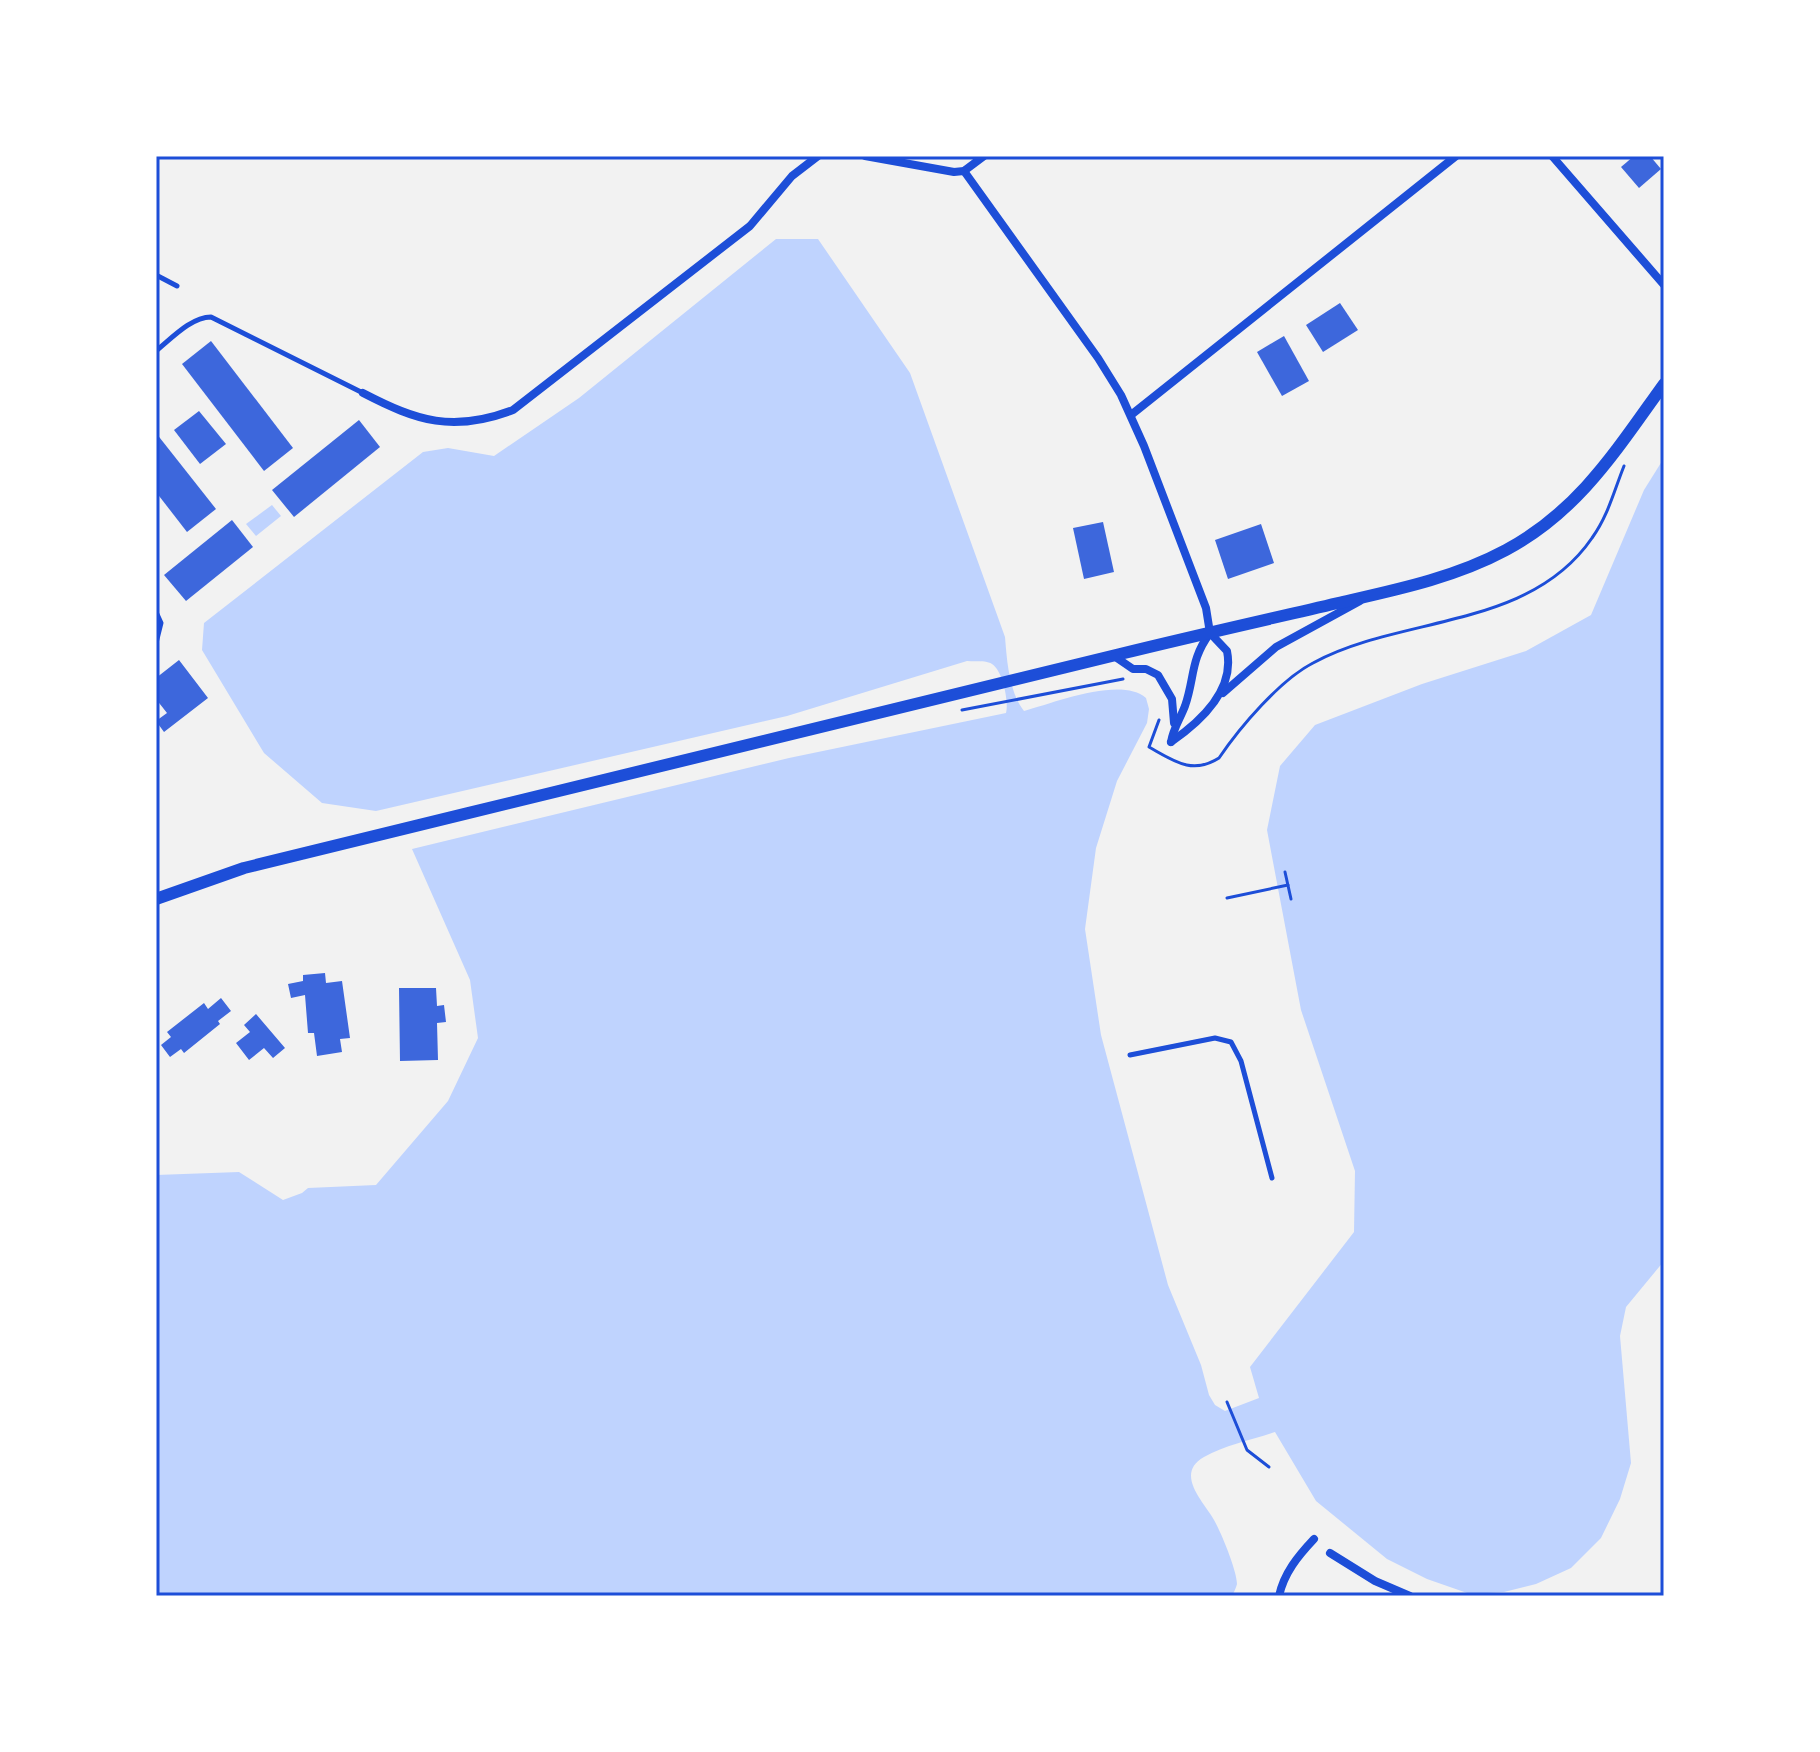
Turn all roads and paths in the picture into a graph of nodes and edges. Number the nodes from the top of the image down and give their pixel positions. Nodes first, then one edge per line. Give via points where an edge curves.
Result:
1 (818, 156) edge
2 (865, 156) edge
3 (984, 156) edge
4 (1456, 156) edge
5 (1552, 156) edge
6 (964, 171) junction
7 (156, 275) edge
8 (1664, 285) edge
9 (177, 286) dead end
10 (156, 351) edge
11 (1664, 384) edge
12 (363, 393) joint
13 (1131, 415) junction
14 (1630, 456) dead end
15 (1367, 597) junction
16 (156, 612) edge
17 (1210, 633) junction
18 (156, 643) edge
19 (1114, 656) junction
20 (1130, 679) dead end
21 (1214, 702) junction
22 (999, 703) dead end
23 (1160, 710) dead end
24 (1173, 730) junction
25 (1285, 872) dead end
26 (1288, 885) junction
27 (1227, 898) dead end
28 (156, 899) edge
29 (1291, 899) dead end
30 (1130, 1055) dead end
31 (1272, 1178) dead end
32 (1227, 1402) dead end
33 (1269, 1467) dead end
34 (1314, 1539) dead end
35 (1330, 1553) dead end
36 (1279, 1596) edge
37 (1410, 1596) edge

1 - 12 street via 792,176 750,226 513,410 474,422 439,422
2 - 6 street
3 - 6 street
4 - 13 street
5 - 8 street
6 - 13 street via 1104,367
7 - 9 lane
10 - 12 lane via 190,324 211,317
11 - 15 street via 1593,480 1554,518 1477,563
13 - 17 street via 1206,608
14 - 23 path via 1591,540 1538,587 1498,607 1356,645 1310,664 1219,758 1201,767 1187,767 1149,747
15 - 17 street
15 - 21 street via 1276,647
16 - 18 lane via 161,623
17 - 19 street
17 - 21 street via 1229,660
17 - 24 street via 1198,650 1186,704
19 - 24 street via 1163,680 1175,710
19 - 28 street via 244,868
20 - 22 path
21 - 24 street via 1171,742
25 - 26 path
26 - 27 path
26 - 29 path
30 - 31 lane via 1215,1038 1231,1042 1241,1061
32 - 33 path via 1247,1450
34 - 36 street via 1290,1568
35 - 37 street

